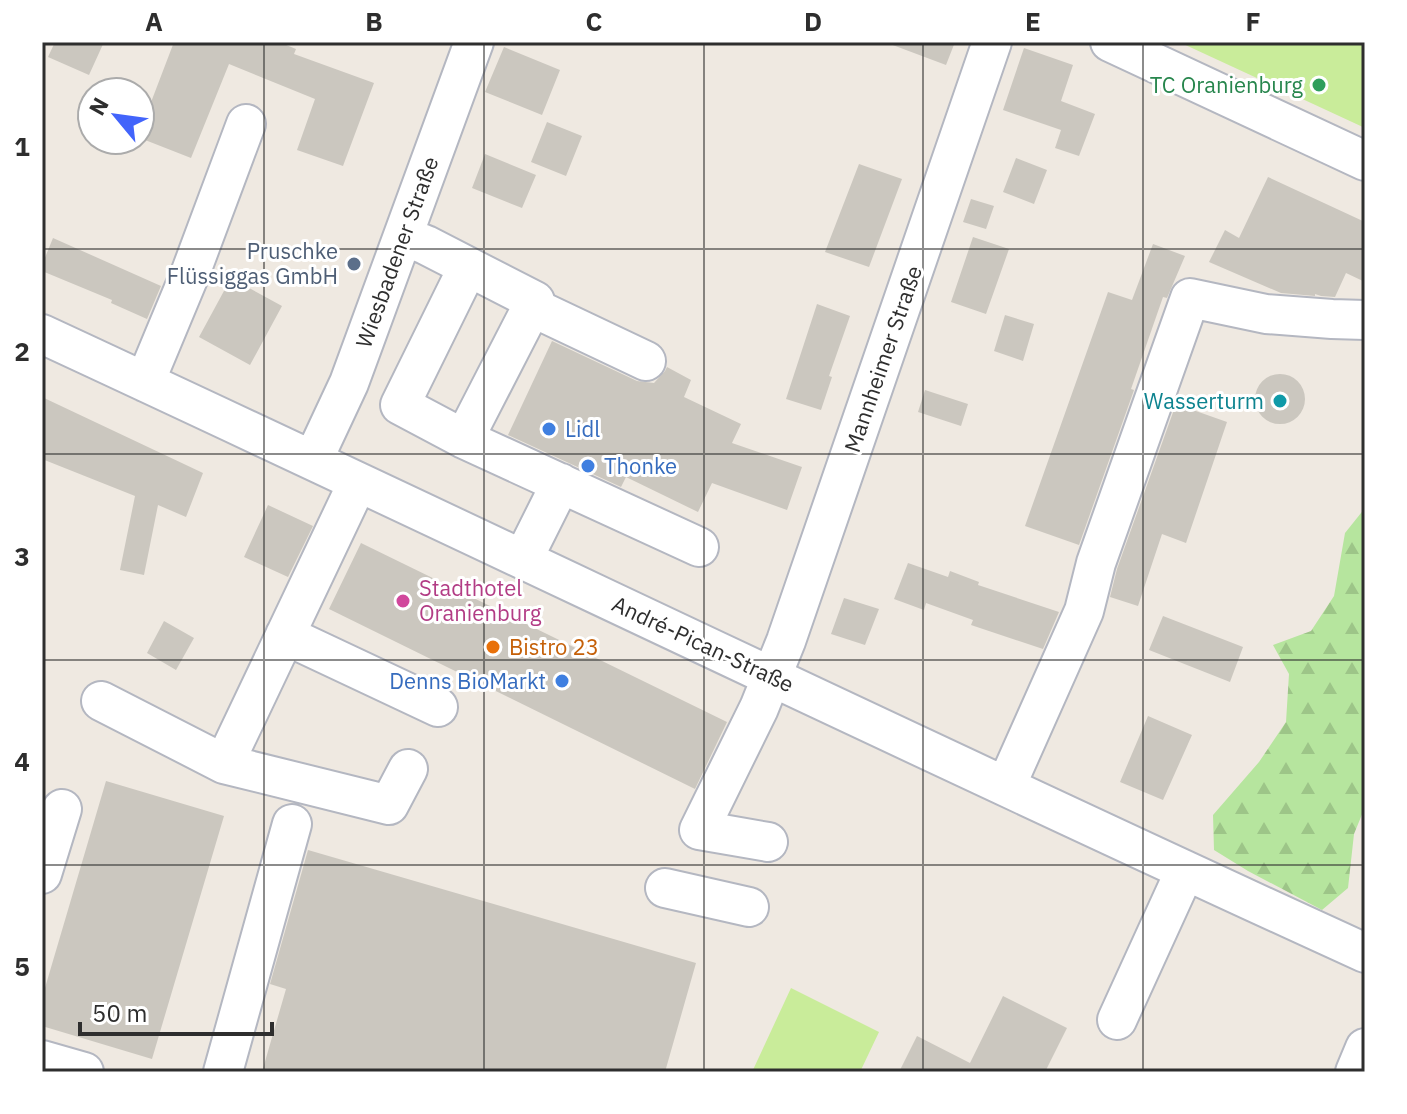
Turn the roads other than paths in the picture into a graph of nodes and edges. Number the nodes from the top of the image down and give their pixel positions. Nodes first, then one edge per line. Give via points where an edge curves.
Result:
1 (474, 42) edge
2 (992, 42) edge
3 (1110, 42) edge
4 (246, 124) dead end
5 (1365, 161) edge
6 (404, 236) junction
7 (468, 267) junction
8 (532, 307) junction
9 (1365, 320) edge
10 (42, 334) edge
11 (646, 361) dead end
12 (145, 382) junction
13 (464, 439) junction
14 (313, 460) junction
15 (358, 482) junction
16 (561, 483) junction
17 (699, 547) dead end
18 (523, 559) junction
19 (285, 635) junction
20 (772, 676) junction
21 (101, 701) dead end
22 (438, 707) dead end
23 (224, 764) junction
24 (408, 769) dead end
25 (1006, 786) junction
26 (62, 809) dead end
27 (292, 824) dead end
28 (768, 842) dead end
29 (1185, 871) junction
30 (42, 874) edge
31 (665, 888) dead end
32 (749, 907) dead end
33 (1365, 953) edge
34 (1117, 1020) dead end
35 (1365, 1048) edge
36 (42, 1060) edge
37 (84, 1072) edge
38 (223, 1072) edge
39 (1355, 1072) edge

1 - 6 street, Wiesbadener Straße
2 - 20 street, Mannheimer Straße
3 - 5 street
4 - 12 street
6 - 7 street
6 - 14 street, Wiesbadener Straße via 349,383
7 - 8 street via 535,301
7 - 13 street via 400,405
8 - 11 street
8 - 13 street
9 - 25 street via 1266,314 1190,298 1096,563 1084,611
10 - 12 street, André-Pican-Straße
12 - 14 street, André-Pican-Straße
13 - 16 street
14 - 15 street, André-Pican-Straße
15 - 18 street, André-Pican-Straße
15 - 19 street
16 - 17 street
16 - 18 street
18 - 20 street, André-Pican-Straße
19 - 22 street
19 - 23 street
20 - 25 street, André-Pican-Straße
20 - 28 street, Mannheimer Straße via 699,830
21 - 23 street
23 - 24 street via 389,805
25 - 29 street, André-Pican-Straße
26 - 30 street
27 - 38 street
29 - 33 street, André-Pican-Straße
29 - 34 street
31 - 32 street
35 - 39 street
36 - 37 street

